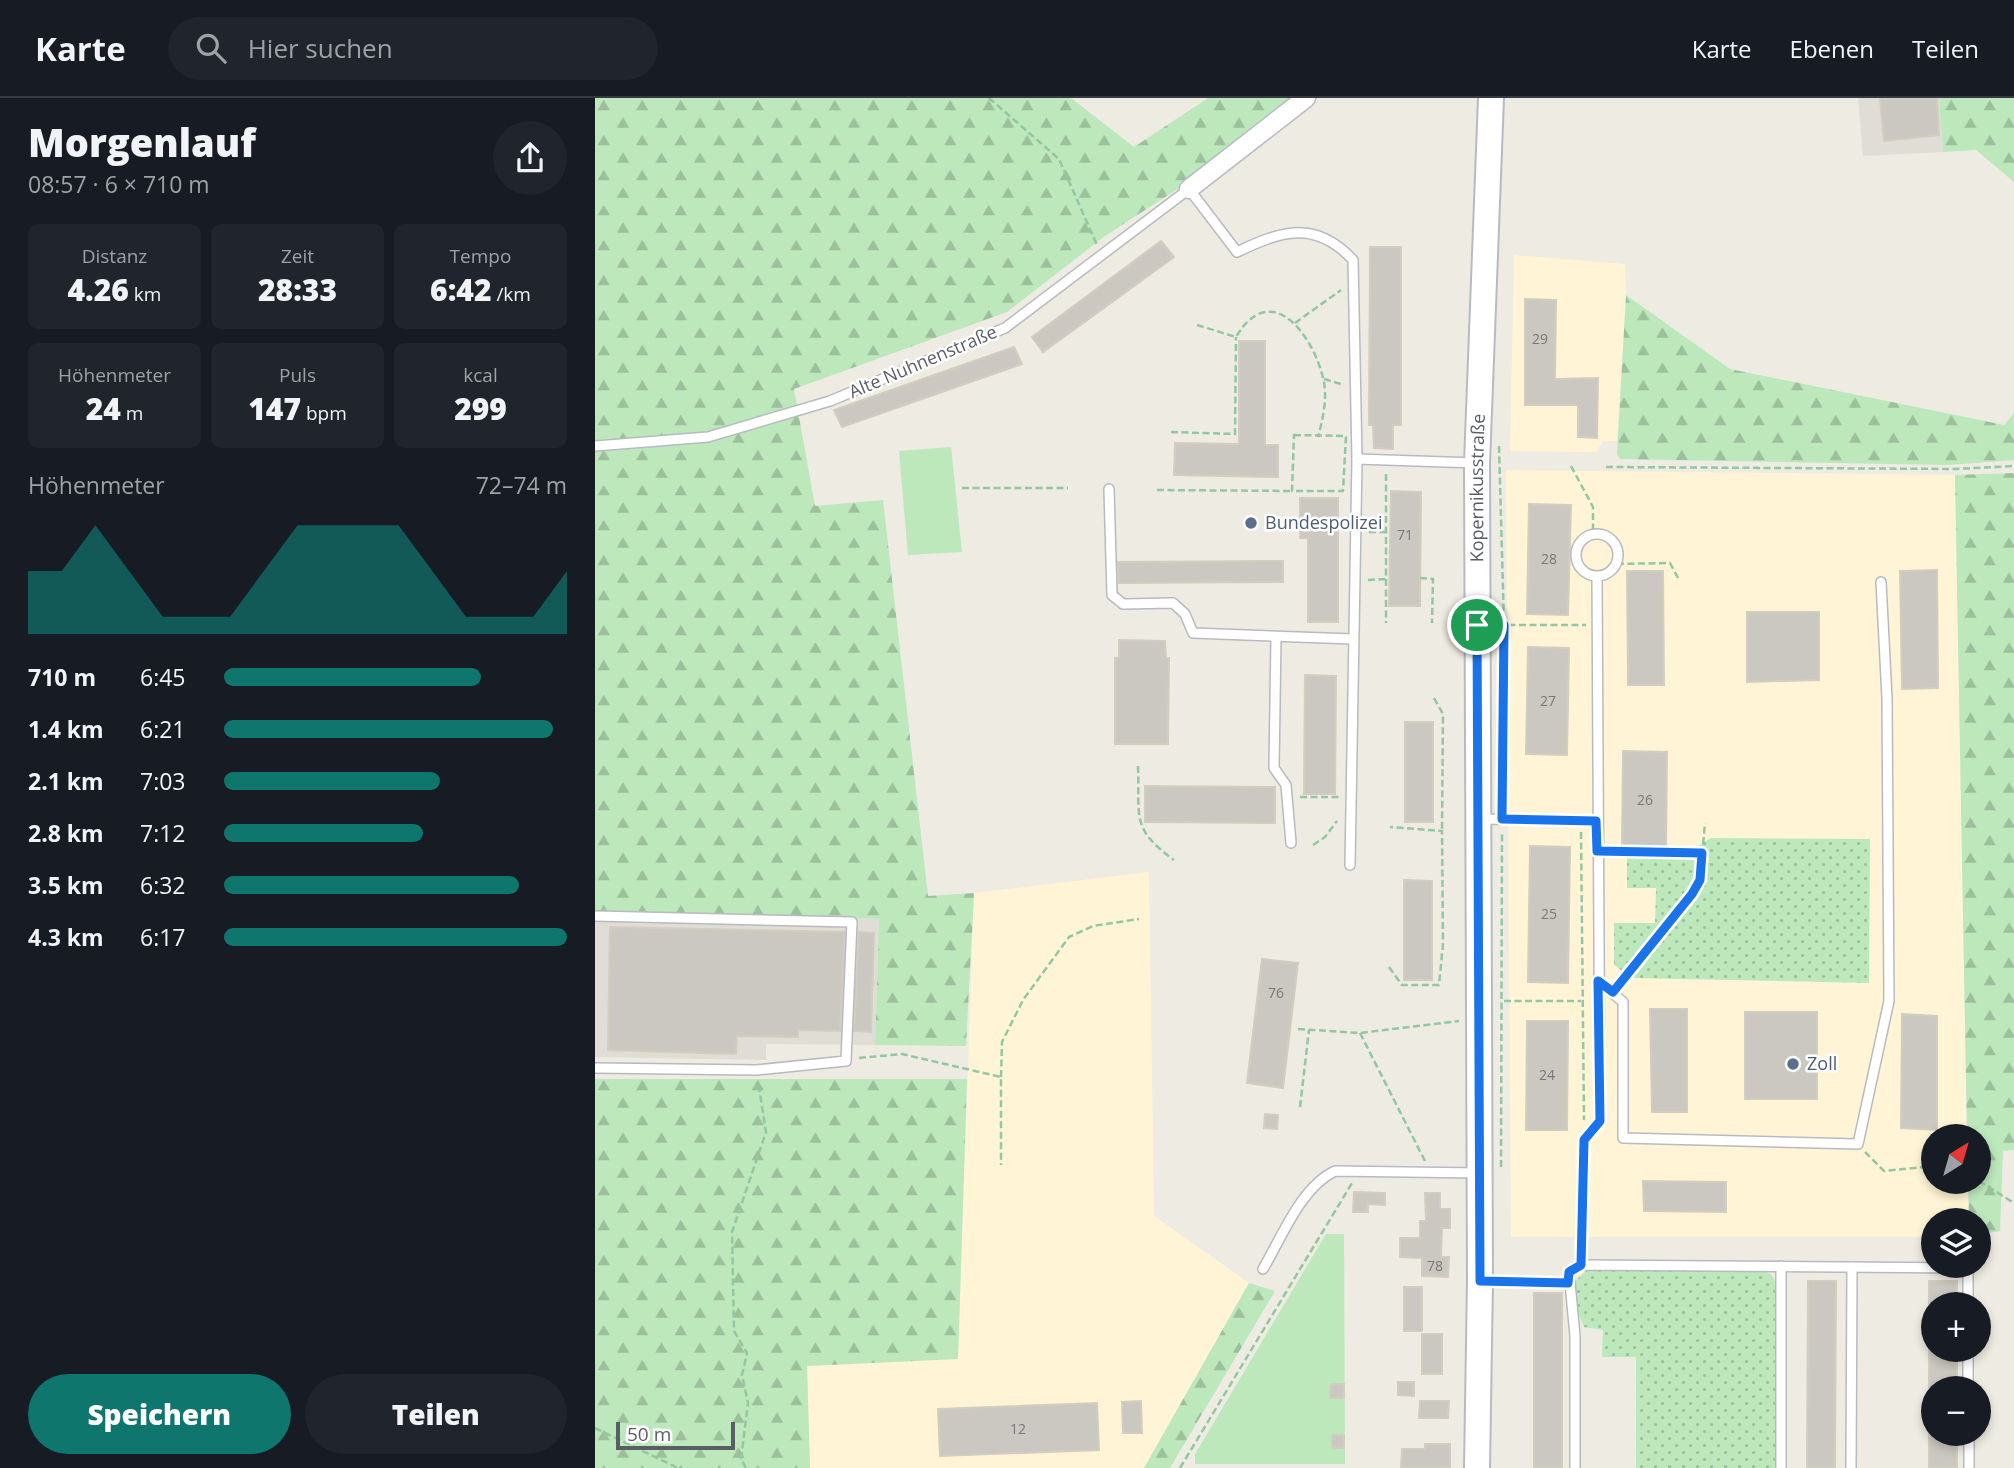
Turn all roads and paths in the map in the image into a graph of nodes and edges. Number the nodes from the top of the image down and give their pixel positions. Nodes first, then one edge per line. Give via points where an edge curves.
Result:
1 (989, 98) edge
2 (1306, 98) edge
3 (1491, 98) edge
4 (1189, 189) junction
5 (1101, 254) junction
6 (1353, 281) junction
7 (1295, 323) junction
8 (1197, 326) dead end
9 (1236, 337) junction
10 (1324, 379) junction
11 (1356, 388) junction
12 (1171, 432) dead end
13 (1318, 436) junction
14 (595, 446) edge
15 (1357, 459) junction
16 (1386, 460) junction
17 (1488, 463) junction
18 (1571, 466) dead end
19 (2014, 466) edge
20 (1605, 467) dead end
21 (963, 488) dead end
22 (1068, 488) dead end
23 (1109, 489) dead end
24 (1157, 491) dead end
25 (1291, 491) junction
26 (1386, 532) junction
27 (1354, 533) junction
28 (1593, 534) junction
29 (1617, 564) junction
30 (1597, 577) junction
31 (1420, 578) dead end
32 (1678, 578) dead end
33 (1386, 579) junction
34 (1354, 580) junction
35 (1881, 582) dead end
36 (1432, 622) dead end
37 (1386, 623) dead end
38 (1477, 625) junction
39 (1504, 625) junction
40 (1598, 625) junction
41 (1276, 638) junction
42 (1353, 639) junction
43 (1434, 698) dead end
44 (1138, 766) dead end
45 (1286, 796) junction
46 (1351, 800) junction
47 (1491, 819) junction
48 (1581, 821) junction
49 (1596, 821) junction
50 (1705, 823) dead end
51 (1390, 827) dead end
52 (1442, 831) junction
53 (1291, 843) dead end
54 (1313, 845) dead end
55 (1597, 851) junction
56 (1702, 853) junction
57 (1174, 860) dead end
58 (1350, 865) dead end
59 (595, 916) edge
60 (1139, 919) dead end
61 (1389, 967) dead end
62 (1598, 981) junction
63 (1613, 992) junction
64 (1582, 1001) junction
65 (1504, 1002) junction
66 (1463, 1020) dead end
67 (1298, 1029) dead end
68 (1309, 1030) junction
69 (1360, 1032) junction
70 (846, 1060) junction
71 (595, 1068) edge
72 (756, 1070) junction
73 (1001, 1077) junction
74 (1300, 1107) dead end
75 (1584, 1140) junction
76 (1858, 1144) junction
77 (1001, 1164) dead end
78 (1921, 1167) edge
79 (1360, 1171) junction
80 (1430, 1172) junction
81 (1491, 1174) junction
82 (1991, 1189) edge
83 (2014, 1203) edge
84 (1581, 1265) junction
85 (1781, 1266) junction
86 (1852, 1267) junction
87 (1263, 1269) dead end
88 (1480, 1281) junction
89 (1568, 1283) junction
90 (1968, 1292) edge
91 (595, 1428) edge
92 (1969, 1446) edge
93 (678, 1468) edge
94 (746, 1468) edge
95 (1180, 1468) edge
96 (1477, 1468) edge
97 (1575, 1468) edge
98 (1781, 1468) edge
99 (1851, 1468) edge
100 (1969, 1468) edge

1 - 5 path via 1059,159
2 - 4 street, Alte Nuhnenstraße
3 - 17 main road, Kopernikusstraße
4 - 5 lane, Alte Nuhnenstraße
4 - 6 lane via 1237,252 1283,232 1298,231 1332,242 1346,253 1353,260
5 - 14 lane, Alte Nuhnenstraße via 1005,328 830,401 708,437
6 - 7 path
6 - 11 lane
7 - 9 path via 1278,312 1255,315
7 - 10 path
8 - 9 path
9 - 12 path via 1235,434
10 - 11 path
10 - 13 path via 1325,407
11 - 15 lane
13 - 25 path via 1294,435
13 - 25 path via 1346,436 1343,491
15 - 16 lane
15 - 27 lane
16 - 17 lane
16 - 26 path
17 - 38 main road, Kopernikusstraße
17 - 39 path
18 - 28 path via 1593,507
19 - 20 path
21 - 22 path
23 - 41 lane via 1112,595 1123,604 1173,603 1185,614 1193,633
24 - 25 path
26 - 27 path
26 - 33 path
27 - 34 lane
28 - 29 lane via 1606,536 1616,545
28 - 30 lane via 1581,541 1575,554 1579,567
29 - 30 lane
29 - 32 path via 1670,563
30 - 40 lane
31 - 36 path via 1433,579
33 - 34 path
33 - 37 path
34 - 42 lane
35 - 76 lane via 1887,698 1889,1001
38 - 39 path
38 - 47 main road, Kopernikusstraße
39 - 40 path
39 - 47 path
40 - 49 lane
41 - 42 lane
41 - 45 lane via 1274,768 1286,785
42 - 46 lane
43 - 52 path via 1443,714
44 - 57 path via 1141,830
45 - 46 path
45 - 53 lane
46 - 54 path via 1325,837
46 - 58 lane
47 - 48 lane
47 - 65 path
47 - 81 main road, Kopernikusstraße
48 - 49 lane
48 - 64 path
49 - 55 lane
50 - 56 path
51 - 52 path
52 - 61 path via 1439,985 1402,985
55 - 56 path
55 - 62 lane
56 - 63 path via 1700,880 1692,894
59 - 70 lane via 852,922
60 - 73 path via 1093,926 1069,937 1023,1000 1002,1042
62 - 63 lane
62 - 75 lane via 1600,1121
63 - 76 lane via 1623,1002 1623,1138
64 - 65 path
64 - 75 path
65 - 81 path
66 - 69 path
67 - 68 path
68 - 69 path
68 - 74 path
69 - 80 path
70 - 72 lane
70 - 73 path via 902,1054
71 - 72 lane
72 - 94 path via 766,1132 732,1232 734,1331 747,1353 743,1376 748,1403 741,1459
73 - 77 path
75 - 84 lane
76 - 78 path via 1884,1171
79 - 80 lane
79 - 87 lane via 1335,1171 1323,1177
79 - 95 path
80 - 81 lane
81 - 88 main road, Kopernikusstraße
82 - 83 path
84 - 85 lane
84 - 89 lane via 1569,1272
85 - 86 lane
85 - 98 lane
86 - 90 lane via 1968,1268
86 - 99 lane
88 - 89 path
88 - 96 main road, Kopernikusstraße
89 - 97 lane via 1575,1336
91 - 93 path
92 - 100 lane

